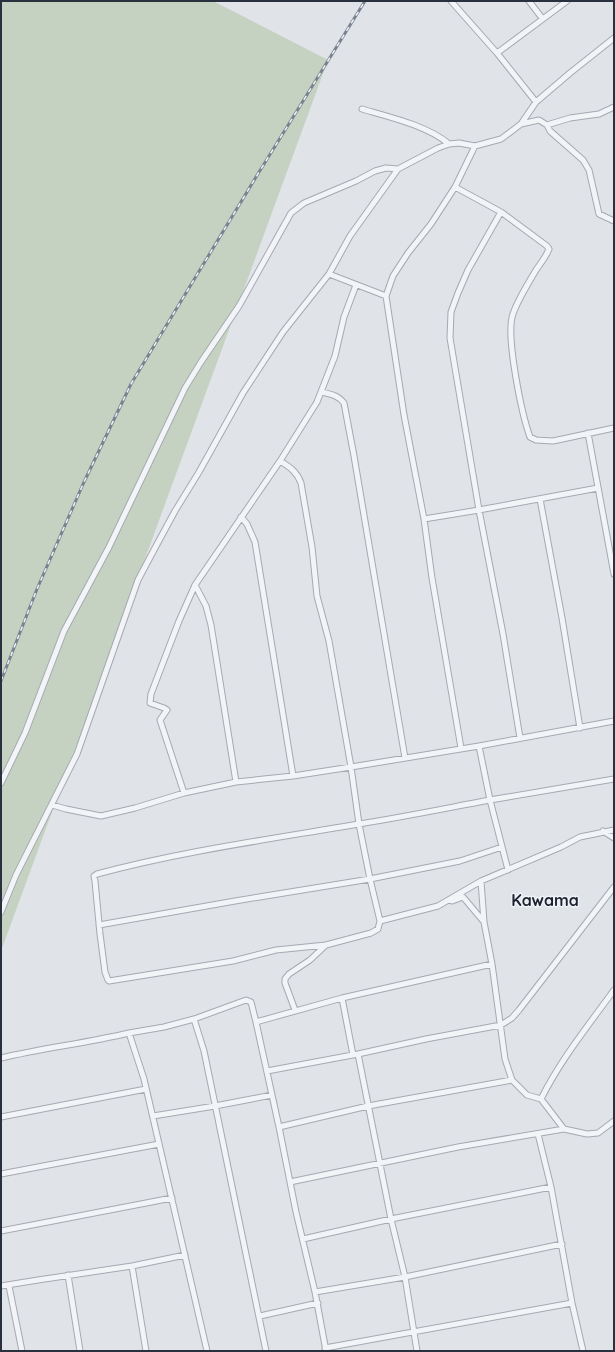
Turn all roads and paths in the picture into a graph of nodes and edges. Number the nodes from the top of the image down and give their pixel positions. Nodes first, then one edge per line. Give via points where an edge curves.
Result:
1 (451, 1) edge
2 (529, 1) edge
3 (566, 1) edge
4 (542, 18) junction
5 (614, 38) edge
6 (497, 53) junction
7 (536, 102) junction
8 (614, 107) edge
9 (362, 109) dead end
10 (521, 124) junction
11 (547, 125) junction
12 (449, 144) junction
13 (475, 146) junction
14 (398, 168) junction
15 (455, 187) junction
16 (500, 212) junction
17 (614, 221) edge
18 (329, 274) junction
19 (356, 285) junction
20 (386, 296) junction
21 (321, 392) junction
22 (614, 428) edge
23 (588, 432) junction
24 (280, 461) junction
25 (598, 488) junction
26 (540, 499) junction
27 (479, 510) junction
28 (241, 517) junction
29 (424, 519) junction
30 (614, 574) edge
31 (195, 584) junction
32 (614, 721) edge
33 (580, 728) junction
34 (520, 738) junction
35 (479, 746) junction
36 (461, 748) junction
37 (405, 758) junction
38 (351, 767) junction
39 (293, 776) junction
40 (614, 779) edge
41 (236, 782) junction
42 (1, 783) edge
43 (184, 793) junction
44 (490, 800) junction
45 (52, 805) junction
46 (359, 824) junction
47 (614, 830) edge
48 (603, 831) junction
49 (614, 838) edge
50 (502, 847) junction
51 (508, 870) junction
52 (370, 880) junction
53 (481, 881) junction
54 (614, 887) edge
55 (438, 906) junction
56 (1, 912) edge
57 (380, 922) junction
58 (484, 922) junction
59 (99, 926) junction
60 (326, 945) junction
61 (492, 964) junction
62 (614, 990) edge
63 (342, 998) junction
64 (295, 1010) junction
65 (194, 1019) junction
66 (256, 1022) junction
67 (501, 1025) junction
68 (129, 1033) junction
69 (355, 1055) junction
70 (1, 1058) edge
71 (267, 1071) junction
72 (512, 1080) junction
73 (146, 1089) junction
74 (272, 1095) junction
75 (541, 1099) junction
76 (215, 1106) junction
77 (368, 1106) junction
78 (153, 1116) junction
79 (1, 1118) edge
80 (614, 1121) edge
81 (279, 1127) junction
82 (564, 1129) junction
83 (538, 1134) junction
84 (159, 1144) junction
85 (380, 1164) junction
86 (1, 1174) edge
87 (290, 1182) junction
88 (551, 1187) junction
89 (172, 1198) junction
90 (392, 1219) junction
91 (1, 1231) edge
92 (303, 1239) junction
93 (562, 1244) junction
94 (185, 1255) junction
95 (132, 1266) junction
96 (68, 1275) junction
97 (405, 1277) junction
98 (1, 1286) edge
99 (9, 1286) junction
100 (315, 1292) junction
101 (572, 1303) junction
102 (318, 1304) junction
103 (260, 1316) junction
104 (414, 1332) junction
105 (326, 1350) edge
106 (22, 1351) edge
107 (80, 1351) edge
108 (146, 1351) edge
109 (206, 1351) edge
110 (266, 1351) edge
111 (417, 1351) edge
112 (582, 1351) edge

1 - 6 street
2 - 4 street
3 - 4 street
4 - 6 street
5 - 7 street
6 - 7 street
7 - 10 street
8 - 11 street via 599,114 570,118
9 - 12 street via 422,128
10 - 11 street via 539,120
10 - 13 street via 502,139
11 - 17 street via 550,131 585,163 589,170 598,214
12 - 13 street
12 - 14 street
13 - 15 street
14 - 18 street via 350,236
14 - 42 street via 375,171 304,203 291,213 239,306 185,388 109,547 64,631 25,733
15 - 16 street
15 - 20 street via 393,276
16 - 23 street via 549,249 529,281 512,314 510,324 512,355 530,437 553,441
16 - 27 street via 468,270 451,312 450,338
18 - 19 street
18 - 45 street via 283,332 243,393 138,580 77,754
19 - 20 street
19 - 21 street via 344,318 335,356
20 - 29 street via 404,415
21 - 24 street
21 - 37 street via 333,394 344,403
22 - 23 street
23 - 25 street
24 - 28 street
24 - 38 street via 293,470 301,483 312,547 316,596 329,641
25 - 26 street
25 - 30 street
26 - 27 street
26 - 33 street
27 - 29 street
27 - 34 street
28 - 31 street
28 - 39 street via 255,542
29 - 36 street
31 - 41 street via 205,602 211,625
31 - 43 street via 149,701 167,710 160,720
32 - 33 street
33 - 34 street
34 - 35 street
35 - 36 street
35 - 44 street
36 - 37 street
37 - 38 street
38 - 39 street
38 - 46 street
39 - 41 street
40 - 44 street
41 - 43 street
43 - 45 street via 102,816
44 - 46 street
44 - 50 street
45 - 56 street via 16,875
46 - 52 street
46 - 59 street via 172,856 97,874 94,876
47 - 48 street
48 - 49 street
48 - 51 street via 580,837
50 - 51 street
50 - 52 street via 460,861
51 - 53 street
52 - 57 street
52 - 59 street
53 - 55 street
53 - 58 street
54 - 67 street via 519,1010
55 - 57 street
55 - 58 street via 463,897
57 - 60 street via 378,929 371,933
58 - 61 street
59 - 60 street via 105,972 109,981 233,961 276,950
60 - 64 street via 285,979
61 - 63 street
61 - 67 street
62 - 75 street via 579,1036 551,1078
63 - 64 street
63 - 69 street
64 - 66 street
65 - 66 street via 246,1000 250,1002
65 - 68 street
65 - 76 street via 204,1051
66 - 71 street
67 - 69 street
67 - 72 street
68 - 70 street
68 - 73 street
69 - 71 street
69 - 77 street
71 - 74 street
72 - 75 street via 527,1095
72 - 77 street
73 - 78 street
73 - 79 street
74 - 76 street
74 - 81 street
75 - 82 street
76 - 78 street
76 - 103 street
77 - 81 street
77 - 85 street
78 - 84 street
80 - 82 street via 598,1133 587,1134
81 - 87 street
82 - 83 street
83 - 85 street via 458,1147
83 - 88 street
84 - 86 street
84 - 89 street
85 - 87 street
85 - 90 street
87 - 92 street
88 - 90 street
88 - 93 street
89 - 91 street
89 - 94 street
90 - 92 street
90 - 97 street
92 - 100 street
93 - 97 street
93 - 101 street
94 - 95 street
94 - 109 street
95 - 96 street
95 - 108 street
96 - 99 street
96 - 107 street
97 - 100 street
97 - 104 street
98 - 99 street
99 - 106 street
100 - 102 street
101 - 104 street
101 - 112 street
102 - 103 street
102 - 105 street
103 - 110 street
104 - 105 street
104 - 111 street

